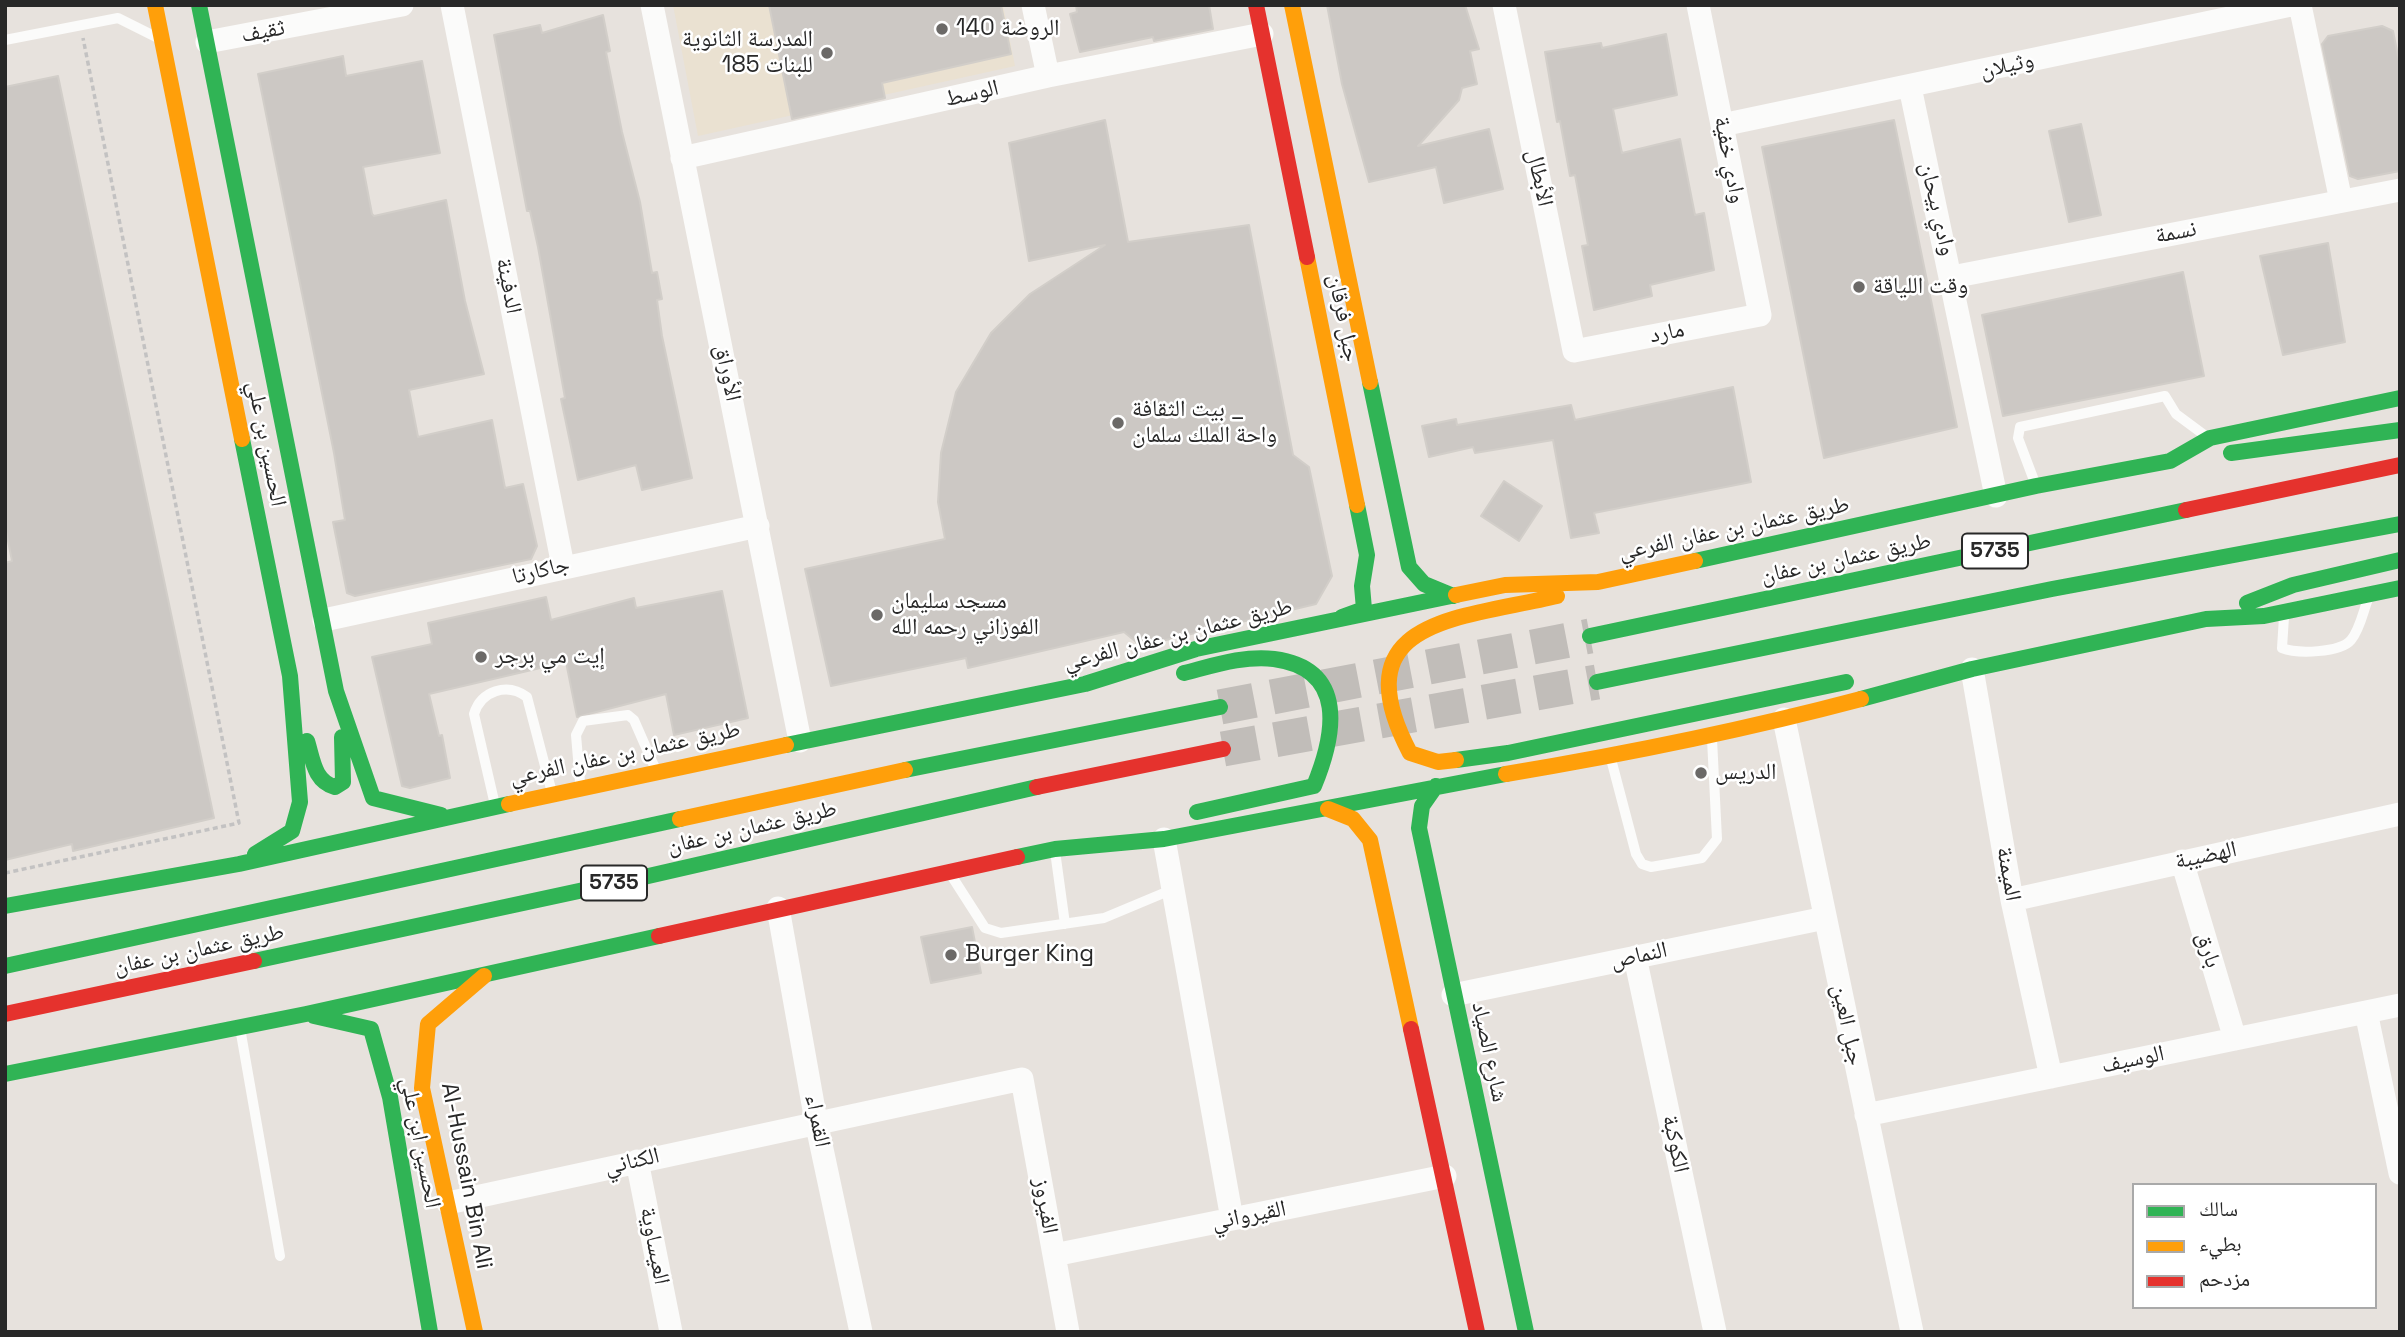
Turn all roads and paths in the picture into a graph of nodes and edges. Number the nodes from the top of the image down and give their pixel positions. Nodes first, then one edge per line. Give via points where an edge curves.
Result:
1 (155, 5) edge
2 (199, 5) edge
3 (402, 5) edge
4 (452, 5) edge
5 (652, 5) edge
6 (1033, 5) edge
7 (1256, 5) edge
8 (1293, 5) edge
9 (1504, 5) edge
10 (1698, 5) edge
11 (2291, 5) edge
12 (2301, 5) edge
13 (2227, 12) edge
14 (80, 23) junction
15 (1262, 34) junction
16 (162, 39) junction
17 (5, 40) edge
18 (207, 42) junction
19 (1048, 76) junction
20 (1910, 87) junction
21 (1722, 125) junction
22 (682, 158) junction
23 (2400, 190) edge
24 (2341, 201) junction
25 (1952, 277) junction
26 (1760, 316) joint
27 (1574, 351) joint
28 (2400, 398) edge
29 (2400, 430) edge
30 (2210, 438) junction
31 (2170, 461) junction
32 (2400, 466) edge
33 (2036, 486) junction
34 (1996, 496) junction
35 (2400, 524) edge
36 (758, 526) junction
37 (1402, 538) junction
38 (1367, 555) junction
39 (2400, 560) edge
40 (563, 566) junction
41 (1379, 577) dead end
42 (1598, 582) junction
43 (1403, 586) dead end
44 (2400, 588) edge
45 (2370, 594) junction
46 (1453, 596) junction
47 (2284, 610) junction
48 (1334, 619) junction
49 (2206, 619) junction
50 (324, 620) junction
51 (1590, 636) tunnel mouth
52 (1972, 669) junction
53 (1168, 677) dead end
54 (1945, 679) junction
55 (1597, 682) tunnel mouth
56 (1143, 683) dead end
57 (1084, 684) junction
58 (336, 691) junction
59 (292, 696) junction
60 (1220, 707) tunnel mouth
61 (1784, 719) junction
62 (1712, 732) junction
63 (800, 741) junction
64 (1223, 749) tunnel mouth
65 (1610, 757) junction
66 (656, 771) junction
67 (580, 786) junction
68 (1436, 786) junction
69 (552, 792) junction
70 (495, 805) junction
71 (1328, 809) junction
72 (2400, 814) edge
73 (1177, 817) dead end
74 (456, 818) junction
75 (1158, 832) junction
76 (1055, 849) junction
77 (2182, 861) junction
78 (239, 864) junction
79 (949, 872) junction
80 (5, 873) edge
81 (1171, 890) junction
82 (2012, 900) junction
83 (5, 906) edge
84 (778, 908) junction
85 (1825, 918) junction
86 (1065, 924) junction
87 (1635, 957) junction
88 (5, 966) edge
89 (488, 973) junction
90 (1453, 995) junction
91 (2400, 1005) edge
92 (2366, 1012) junction
93 (5, 1014) edge
94 (306, 1014) junction
95 (240, 1026) junction
96 (2235, 1039) junction
97 (5, 1074) edge
98 (2051, 1077) junction
99 (1022, 1079) joint
100 (422, 1088) junction
101 (390, 1097) junction
102 (1866, 1115) junction
103 (816, 1121) junction
104 (637, 1161) junction
105 (2400, 1173) edge
106 (1445, 1176) junction
107 (448, 1203) junction
108 (1232, 1219) junction
109 (1054, 1255) junction
110 (280, 1256) dead end
111 (430, 1332) edge
112 (475, 1332) edge
113 (671, 1332) edge
114 (860, 1332) edge
115 (1068, 1332) edge
116 (1477, 1332) edge
117 (1526, 1332) edge
118 (1715, 1332) edge
119 (1912, 1332) edge

1 - 16 street, الحسين بن علي
2 - 18 street, الحسين بن علي
3 - 18 street, ثقيف
4 - 40 street, الدفينة
5 - 22 street, الأوراق
6 - 19 street
7 - 15 street, جبل فرقان
8 - 37 street, جبل فرقان
9 - 27 street, الأبطال
10 - 21 street, وادي خفية
11 - 13 street, وثيلان
12 - 24 street
13 - 20 street, وثيلان
14 - 16 lane via 118,18
14 - 17 lane
14 - 80 path via 239,824
15 - 19 street, الوسط
15 - 38 street, جبل فرقان
16 - 59 street, الحسين بن علي
18 - 50 street, الحسين بن علي
19 - 22 street, الوسط
20 - 21 street, وثيلان
20 - 25 street, وادي بيحان
21 - 26 street, وادي خفية
22 - 36 street, الأوراق
23 - 24 street, نسمة
24 - 25 street, نسمة
25 - 34 street, وادي بيحان
26 - 27 street, مارد
28 - 30 street, طريق عثمان بن عفان الفرعي
29 - 31 street
30 - 31 street, طريق عثمان بن عفان الفرعي
30 - 33 lane via 2176,414 2165,396 2020,427 2018,438
31 - 33 street, طريق عثمان بن عفان الفرعي
32 - 51 street, طريق عثمان بن عفان / 5735
33 - 34 street, طريق عثمان بن عفان الفرعي
34 - 42 street, طريق عثمان بن عفان الفرعي
35 - 55 street, 5735
36 - 40 street, جاكارتا
36 - 63 street, الأوراق
37 - 43 street
37 - 46 street, جبل فرقان via 1409,567 1424,584
38 - 41 street
38 - 48 street, جبل فرقان via 1364,609
39 - 49 street via 2292,585
40 - 50 street, جاكارتا
42 - 46 street, طريق عثمان بن عفان الفرعي via 1506,585
42 - 54 street via 1533,604 1423,628 1404,641 1389,663 1387,696 1392,721 1410,753 1437,762 1508,753 1872,677
44 - 45 street
45 - 47 street
45 - 47 lane via 2354,635 2344,646 2298,653 2282,648
46 - 48 street, طريق عثمان بن عفان الفرعي
47 - 49 street
48 - 57 street, طريق عثمان بن عفان الفرعي via 1185,652
49 - 52 street
50 - 58 street, الحسين بن علي
52 - 54 street
52 - 82 street, الميمنة
53 - 73 street via 1273,658 1296,663 1318,677 1334,715 1329,755 1314,786
54 - 61 street
56 - 57 street
57 - 63 street, طريق عثمان بن عفان الفرعي
58 - 59 street via 344,768 342,782 335,787 318,776
58 - 74 street, الحسين بن علي via 373,798
59 - 78 street, الحسين بن علي via 300,802 292,831
60 - 88 street, طريق عثمان بن عفان / 5735 via 849,781
61 - 62 street
61 - 85 street, جبل العين
62 - 65 street
62 - 65 lane via 1717,839 1702,858 1651,867 1642,864
63 - 66 street, طريق عثمان بن عفان الفرعي
64 - 93 street, طريق عثمان بن عفان / 5735
65 - 68 street
66 - 67 street, طريق عثمان بن عفان الفرعي
66 - 67 lane via 628,715 583,721 576,735
67 - 69 street, طريق عثمان بن عفان الفرعي
68 - 71 street
68 - 90 street, شارع الصياد via 1414,823
69 - 70 street, طريق عثمان بن عفان الفرعي
69 - 70 lane via 527,697 509,689 485,694 474,714
70 - 74 street, طريق عثمان بن عفان الفرعي
71 - 75 street
71 - 106 street via 1373,834
72 - 77 street, الهضيبة
74 - 78 street, طريق عثمان بن عفان الفرعي
75 - 76 street
75 - 81 street
76 - 79 street
76 - 86 lane
77 - 82 street, الهضيبة
77 - 96 street, بارق
78 - 83 street, طريق عثمان بن عفان الفرعي
79 - 84 street
79 - 86 lane via 992,932
81 - 86 lane via 1104,918
81 - 108 street
82 - 98 street, الميمنة
84 - 89 street
84 - 103 street, القمراء
85 - 87 street, النماص
85 - 102 street, جبل العين
87 - 90 street, النماص
87 - 118 street, الكوكبة
89 - 94 street
89 - 100 street, Al-Hussain Bin Ali via 428,1024
90 - 117 street, شارع الصياد
91 - 92 street, الوسيف
92 - 96 street, الوسيف
92 - 105 street
94 - 95 street
94 - 101 street, الحسين ابن علي via 371,1028
95 - 97 street
95 - 110 lane
96 - 98 street, الوسيف
98 - 102 street, الوسيف
99 - 103 street, الكناني
99 - 109 street, الفيروز
100 - 101 street
100 - 107 street, Al-Hussain Bin Ali
101 - 111 street, الحسين ابن علي
102 - 119 street, جبل العين
103 - 104 street, الكناني
103 - 114 street, القمراء
104 - 107 street, الكناني
104 - 113 street, العيساوية
106 - 108 street, القيرواني
106 - 116 street
107 - 112 street, Al-Hussain Bin Ali
108 - 109 street, القيرواني
109 - 115 street, الفيروز

